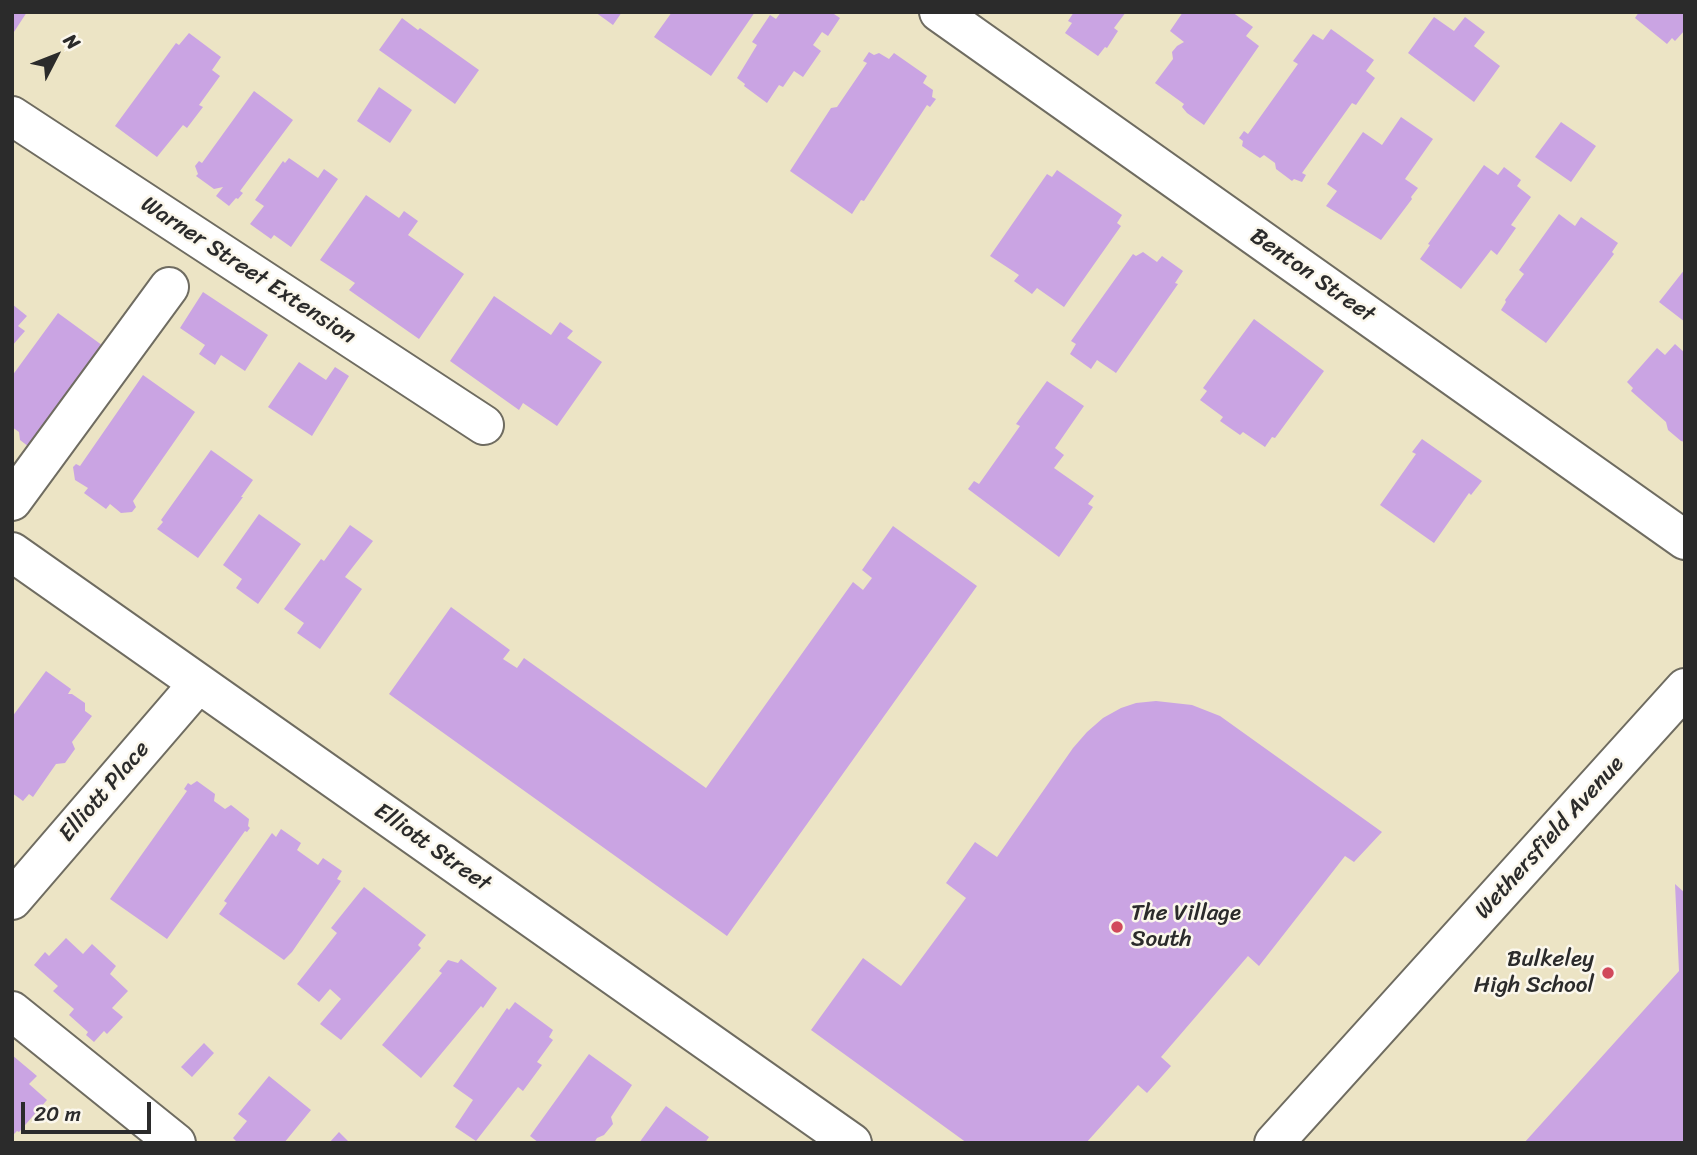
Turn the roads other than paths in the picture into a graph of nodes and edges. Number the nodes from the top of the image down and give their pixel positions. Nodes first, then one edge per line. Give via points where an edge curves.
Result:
1 (939, 12) edge
2 (12, 116) edge
3 (169, 287) dead end
4 (484, 425) dead end
5 (12, 501) edge
6 (1685, 540) edge
7 (12, 552) edge
8 (198, 684) junction
9 (1685, 688) edge
10 (12, 900) edge
11 (12, 1011) edge
12 (176, 1143) edge
13 (852, 1143) edge
14 (1274, 1143) edge

1 - 6 street, Benton Street
2 - 4 street, Warner Street Extension
3 - 5 street
7 - 8 street, Elliott Street
8 - 10 street, Elliott Place
8 - 13 street, Elliott Street
9 - 14 street, Wethersfield Avenue
11 - 12 street

